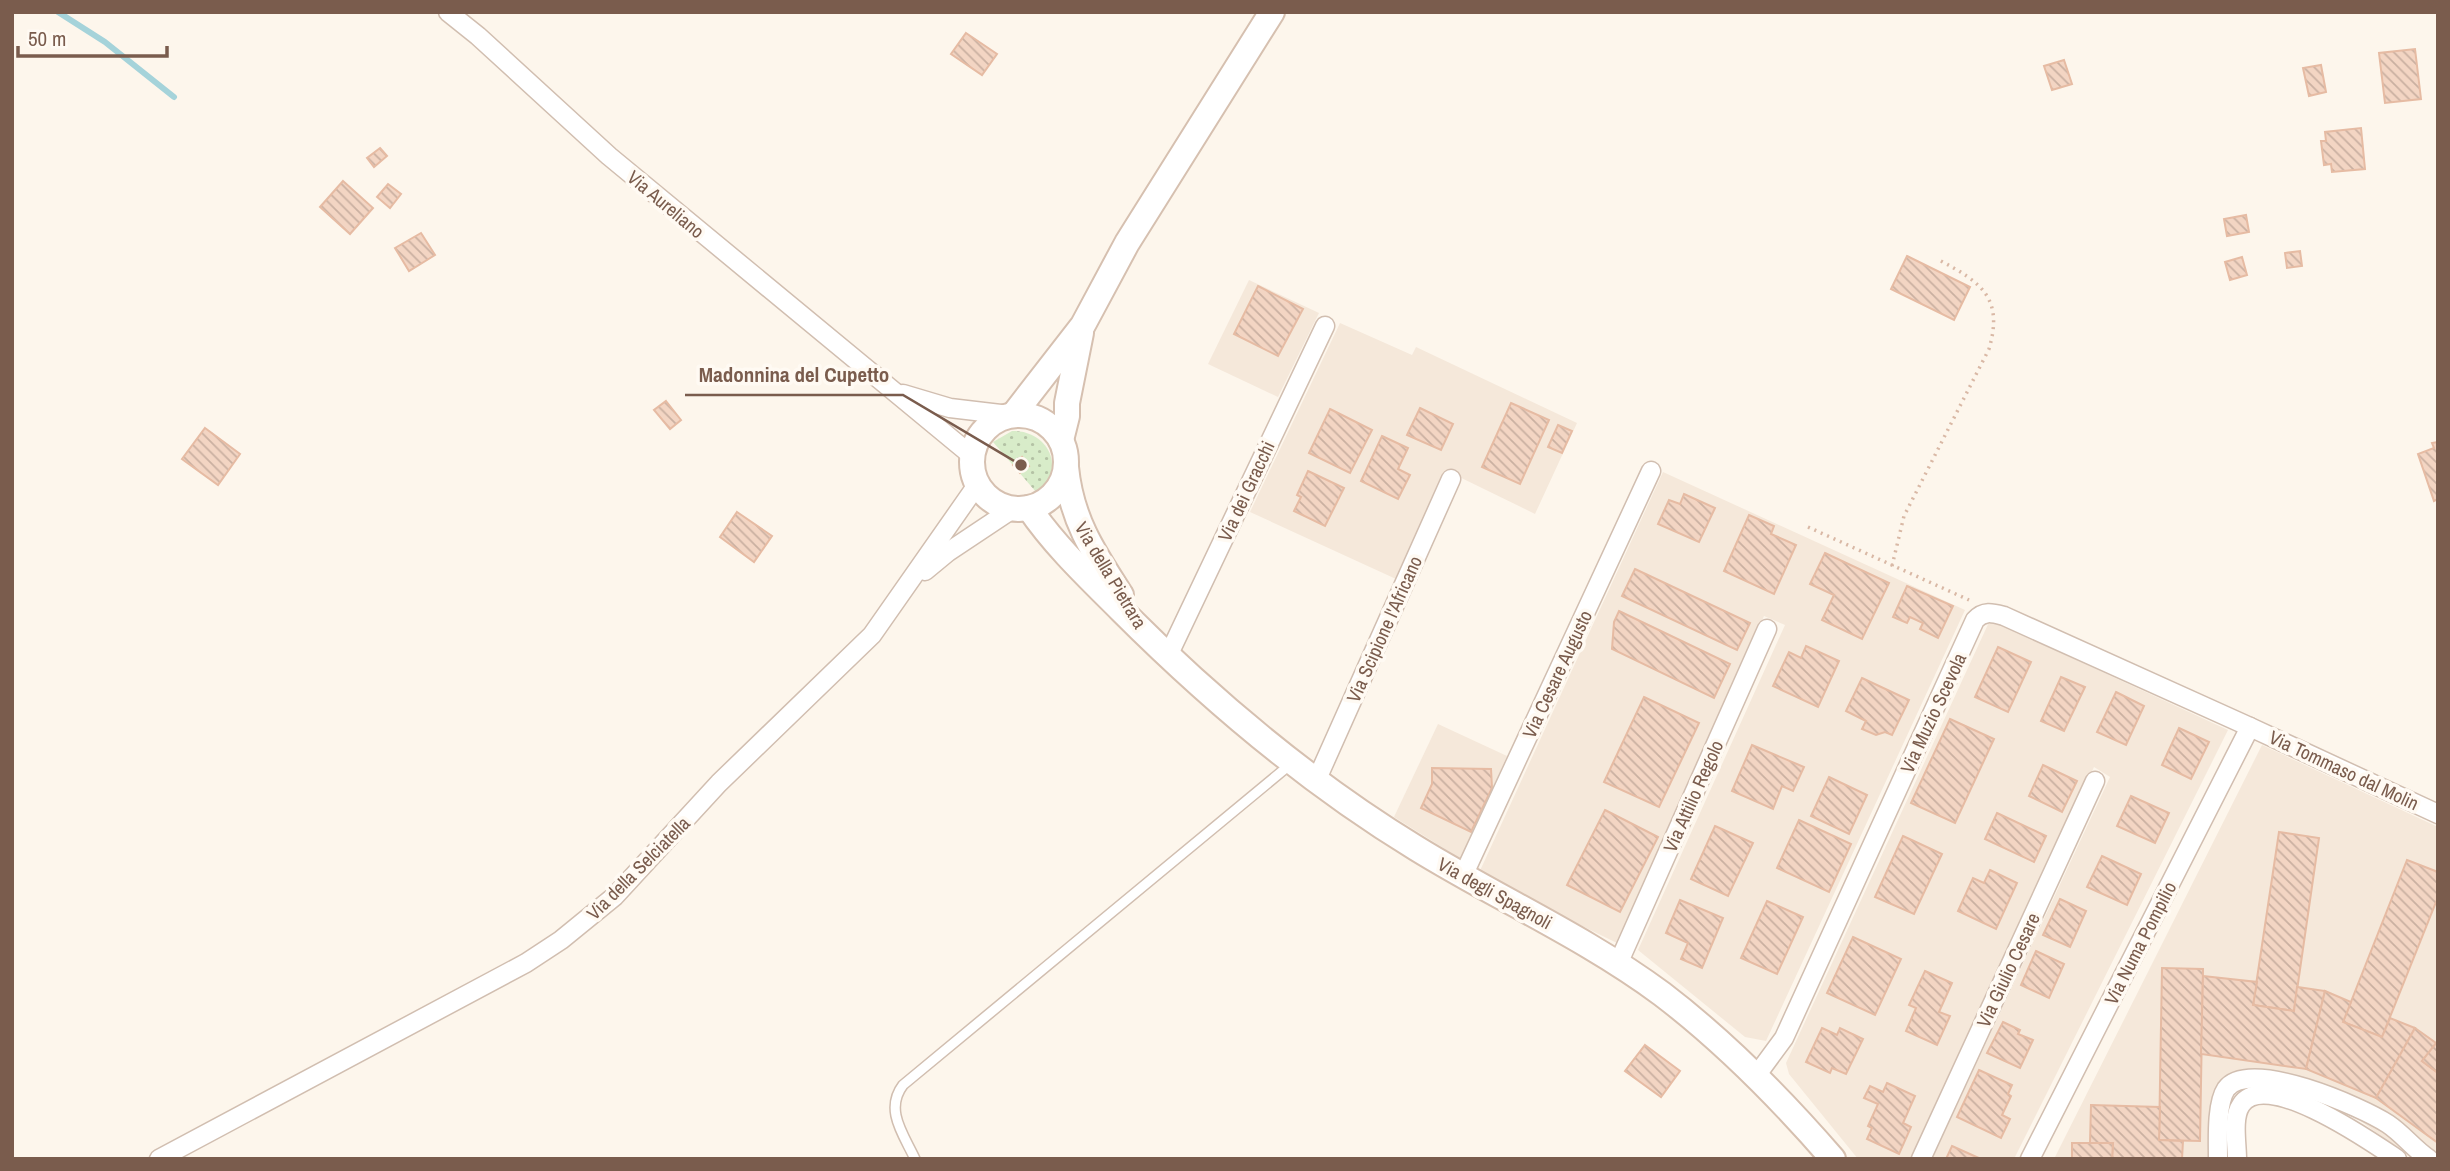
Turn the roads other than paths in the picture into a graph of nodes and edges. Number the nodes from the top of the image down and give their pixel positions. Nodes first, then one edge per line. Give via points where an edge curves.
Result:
1 (448, 12) edge
2 (1272, 12) edge
3 (1083, 325) junction
4 (1325, 326) dead end
5 (890, 389) junction
6 (1011, 415) junction
7 (1063, 452) junction
8 (971, 455) junction
9 (1651, 471) dead end
10 (1451, 479) dead end
11 (977, 485) junction
12 (1021, 508) junction
13 (911, 582) junction
14 (1768, 629) dead end
15 (1148, 637) junction
16 (1168, 656) junction
17 (2250, 727) junction
18 (1293, 762) junction
19 (1317, 779) junction
20 (2095, 781) dead end
21 (2438, 814) edge
22 (1463, 876) junction
23 (1618, 964) junction
24 (1756, 1076) junction
25 (159, 1159) edge
26 (915, 1159) edge
27 (1833, 1159) edge
28 (1921, 1159) edge
29 (2031, 1159) edge
30 (2218, 1159) edge
31 (2237, 1159) edge
32 (2397, 1159) edge
33 (2429, 1159) edge

1 - 5 street, Via Aureliano via 609,156
2 - 3 street, Via della Pietrara via 1128,243
3 - 6 street, Via della Pietrara
3 - 7 street, Via della Pietrara via 1067,403
4 - 16 street, Via dei Gracchi
5 - 6 street, Via Aureliano via 950,408
5 - 8 street, Via Aureliano
6 - 7 street via 1041,420 1053,429
6 - 8 street via 980,434
7 - 12 street via 1063,479 1055,492 1043,502
7 - 15 street, Via della Pietrara via 1076,520
8 - 11 street
9 - 22 street, Via Cesare Augusto
10 - 19 street, Via Scipione l'Africano
11 - 12 street via 1001,506
11 - 13 street, Via della Selciatella
12 - 13 street, Via della Selciatella via 948,552
12 - 15 street, Via della Pietrara
13 - 25 street, Via della Selciatella via 861,647 719,783 626,886 578,928 526,962
14 - 23 street, Via Attilio Regolo
15 - 16 street, Via degli Spagnoli
16 - 18 street, Via degli Spagnoli
17 - 21 street, Via Tommaso dal Molin
17 - 24 street, Via Muzio Scevola via 2004,616 1988,612 1979,616 1784,1038
17 - 29 street, Via Numa Pompilio
18 - 19 street, Via degli Spagnoli
18 - 26 lane via 903,1085 895,1099 895,1115
19 - 22 street, Via degli Spagnoli via 1381,826
20 - 28 street, Via Giulio Cesare
22 - 23 street, Via degli Spagnoli
23 - 24 street, Via degli Spagnoli via 1675,1004
24 - 27 street, Via degli Spagnoli
30 - 33 street via 2223,1095 2235,1082 2252,1079 2308,1088 2350,1103 2389,1125
31 - 32 street via 2237,1116 2245,1100 2255,1095 2316,1109

